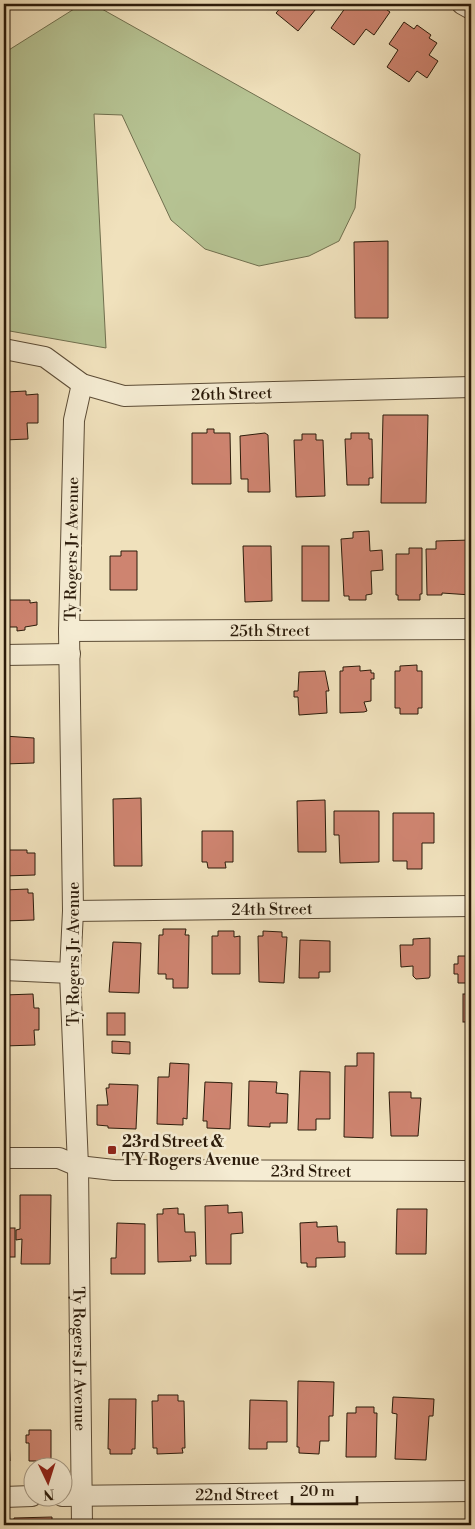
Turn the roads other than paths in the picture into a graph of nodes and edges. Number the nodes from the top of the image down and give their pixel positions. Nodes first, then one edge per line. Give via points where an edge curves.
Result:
1 (462, 4) edge
2 (471, 9) edge
3 (4, 349) edge
4 (82, 384) junction
5 (471, 387) edge
6 (471, 629) edge
7 (69, 631) junction
8 (70, 654) junction
9 (4, 655) edge
10 (471, 906) edge
11 (73, 912) junction
12 (4, 970) edge
13 (70, 973) junction
14 (4, 1158) edge
15 (78, 1166) junction
16 (471, 1171) edge
17 (471, 1491) edge
18 (22, 1496) edge
19 (72, 1496) edge
20 (4, 1497) edge
21 (82, 1525) edge

1 - 2 street
3 - 4 street, 26th Street via 45,356
4 - 5 street, 26th Street via 124,396
4 - 7 street, Ty Rogers Jr Avenue via 74,420
6 - 7 street, 25th Street
7 - 8 street, Ty Rogers Jr Avenue
8 - 9 street
8 - 11 street, Ty Rogers Jr Avenue
10 - 11 street, 24th Street
11 - 13 street, Ty Rogers Jr Avenue
12 - 13 street
13 - 15 street, Ty Rogers Jr Avenue
14 - 15 street, 23rd Street via 59,1158
15 - 16 street, 23rd Street via 114,1170
15 - 19 street, Ty Rogers Jr Avenue
17 - 19 street, 22nd Street
18 - 20 street
19 - 21 street, Ty Rogers Jr Avenue

